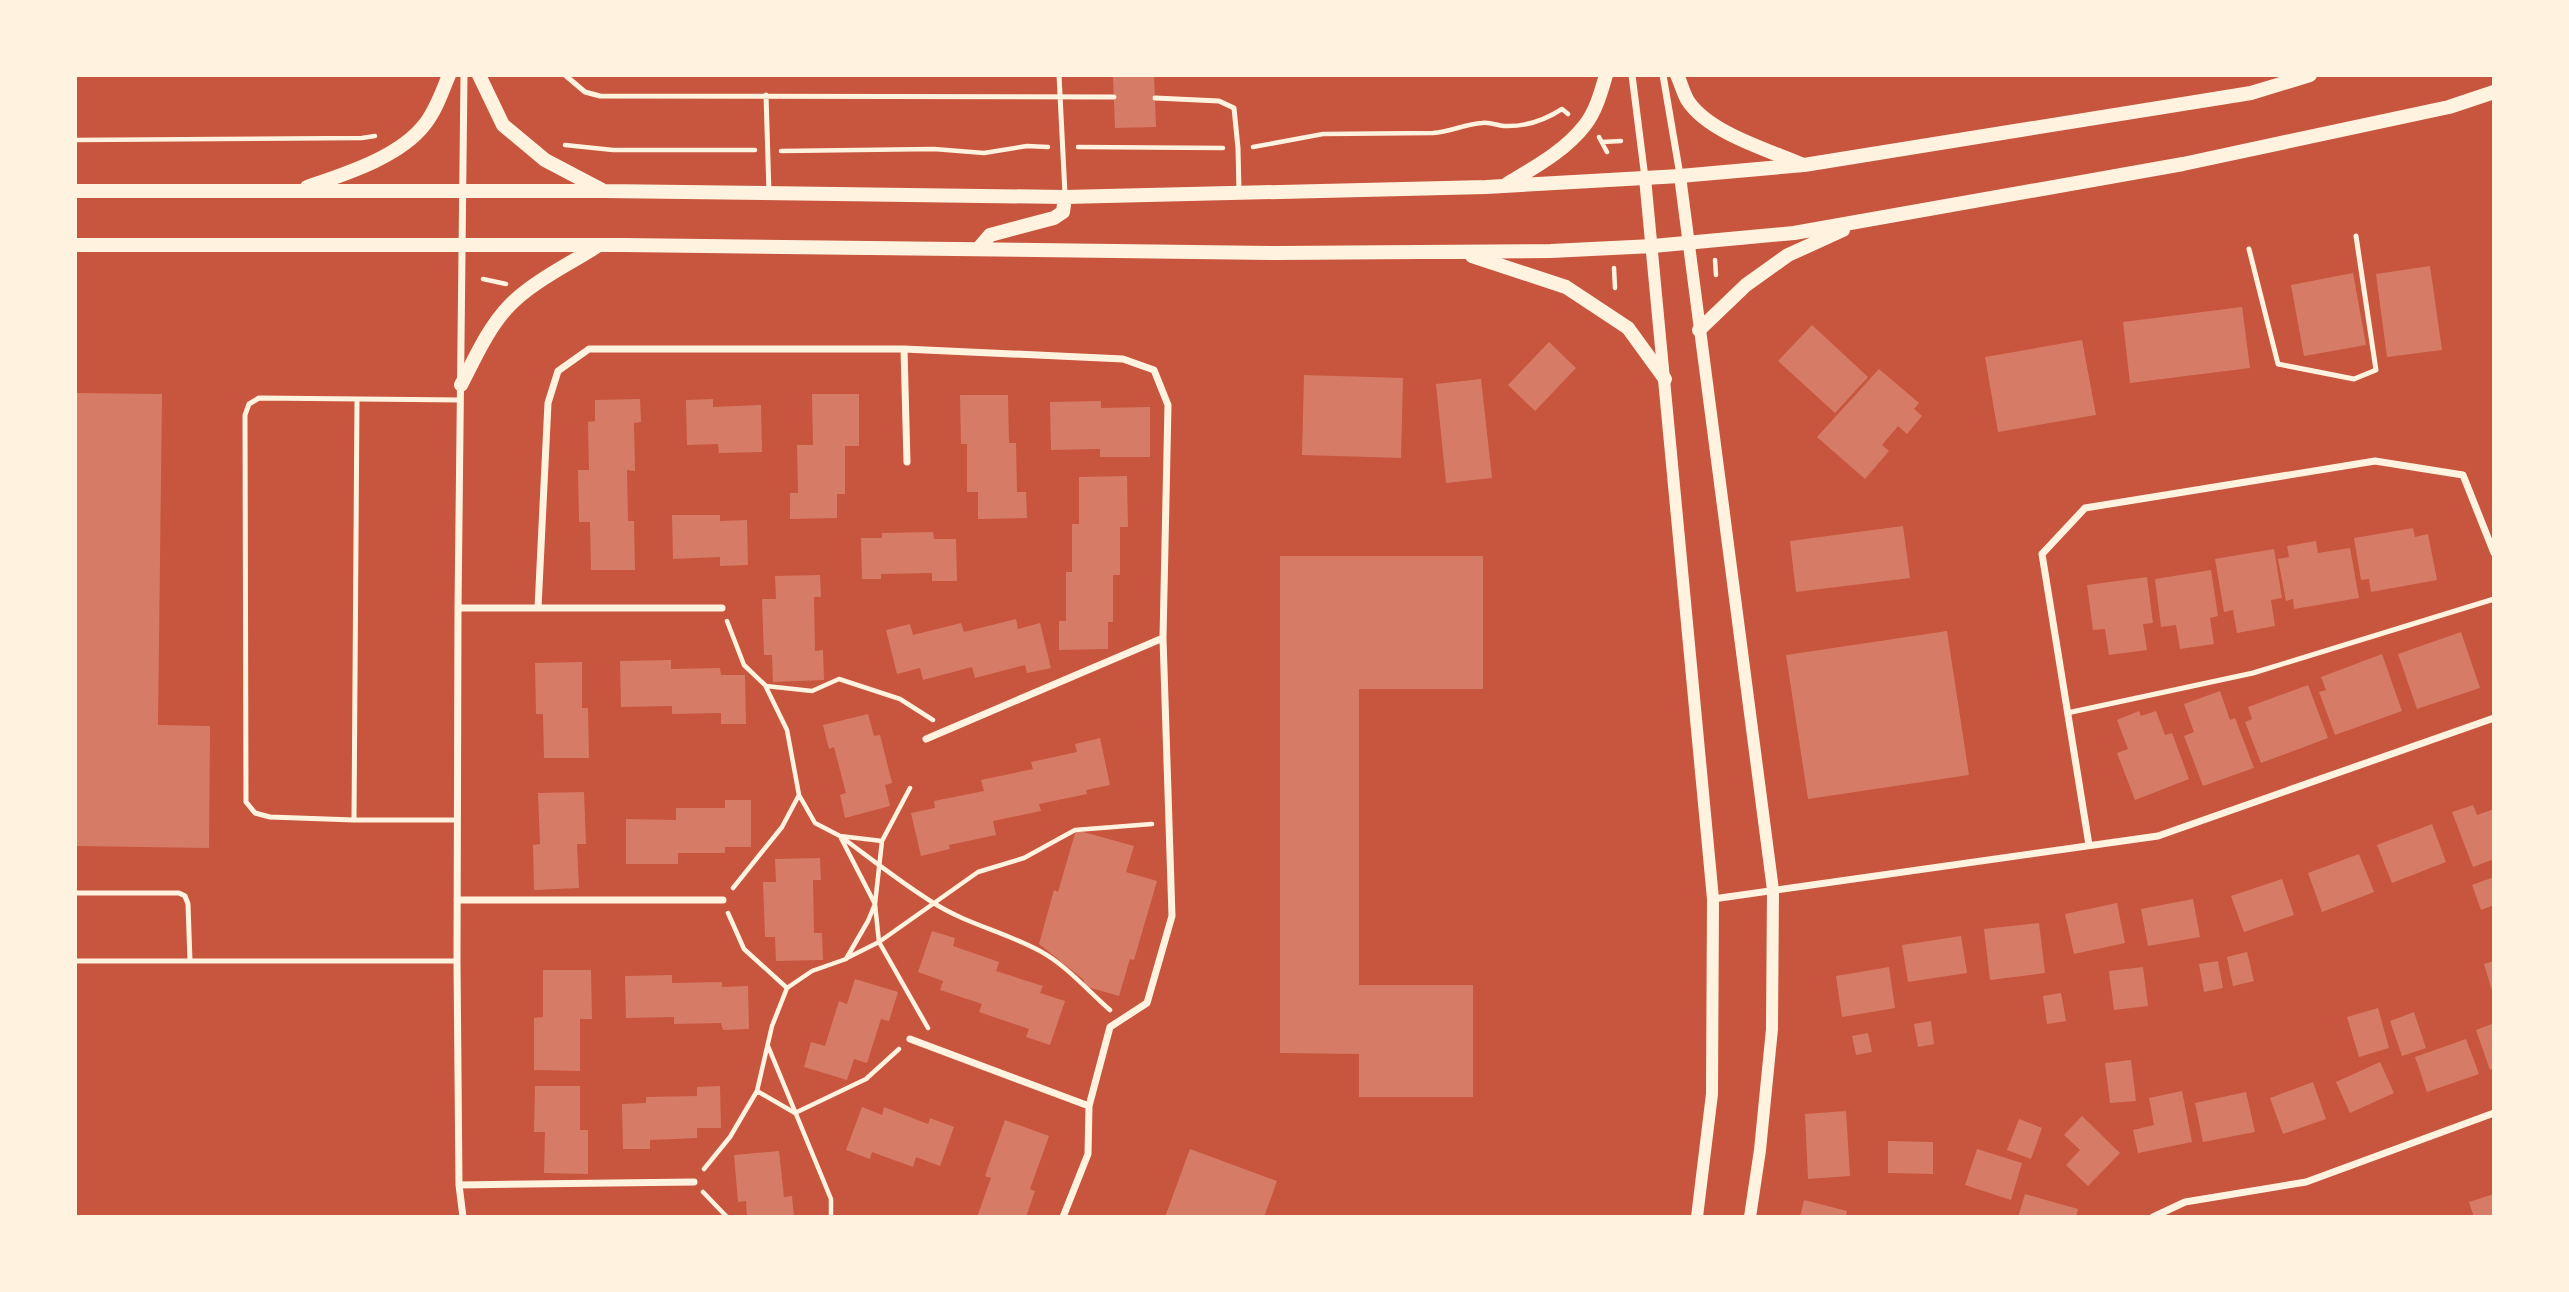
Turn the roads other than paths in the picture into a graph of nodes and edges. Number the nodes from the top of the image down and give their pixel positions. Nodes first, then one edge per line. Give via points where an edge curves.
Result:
1 (449, 75) edge
2 (464, 75) edge
3 (479, 75) edge
4 (565, 75) edge
5 (1059, 75) edge
6 (1606, 75) edge
7 (1632, 75) edge
8 (1663, 75) edge
9 (1677, 75) edge
10 (2311, 75) edge
11 (2494, 92) edge
12 (766, 95) junction
13 (1060, 97) junction
14 (1114, 97) dead end
15 (1155, 98) dead end
16 (1804, 165) junction
17 (1680, 176) junction
18 (1645, 178) junction
19 (1506, 184) junction
20 (75, 191) edge
21 (296, 191) junction
22 (604, 191) junction
23 (464, 192) junction
24 (1239, 192) junction
25 (769, 194) junction
26 (1065, 197) junction
27 (1864, 221) junction
28 (2356, 236) dead end
29 (1689, 243) junction
30 (461, 244) junction
31 (75, 245) edge
32 (599, 245) junction
33 (1653, 246) junction
34 (978, 249) junction
35 (2249, 249) dead end
36 (1461, 252) junction
37 (1699, 330) junction
38 (904, 349) junction
39 (1665, 379) junction
40 (461, 385) junction
41 (357, 399) junction
42 (461, 400) junction
43 (907, 462) dead end
44 (2494, 552) edge
45 (2494, 599) edge
46 (458, 608) junction
47 (538, 608) junction
48 (722, 608) road end
49 (1163, 638) junction
50 (2067, 713) junction
51 (2494, 718) edge
52 (926, 739) dead end
53 (355, 820) junction
54 (457, 820) junction
55 (2089, 845) junction
56 (1773, 890) junction
57 (75, 893) edge
58 (1713, 899) junction
59 (457, 900) junction
60 (723, 900) road end
61 (75, 961) edge
62 (190, 961) junction
63 (457, 961) junction
64 (910, 1039) road end
65 (1089, 1106) junction
66 (2494, 1113) edge
67 (694, 1182) road end
68 (459, 1185) junction
69 (463, 1217) edge
70 (1063, 1217) edge
71 (1697, 1217) edge
72 (1750, 1217) edge
73 (2153, 1217) edge

1 - 21 main road via 433,112 416,135 370,164
2 - 23 street
3 - 22 main road via 503,125 545,160
4 - 12 lane via 585,92 600,96
5 - 13 lane
6 - 19 main road via 1585,125 1554,155
7 - 18 street
8 - 17 street
9 - 16 main road via 1689,102 1710,122
10 - 16 main road via 2251,93
11 - 27 main road via 2449,107 2183,164
12 - 13 lane
12 - 25 lane
13 - 14 lane
13 - 26 lane
15 - 24 lane via 1219,100 1234,108
16 - 17 main road
17 - 18 main road
17 - 29 street
18 - 19 main road
18 - 33 street
19 - 24 main road
20 - 21 main road
21 - 23 main road
22 - 23 main road
22 - 25 main road
23 - 30 street
24 - 26 main road
25 - 26 main road
26 - 34 main road via 1063,212 1054,218 990,235
27 - 29 main road
27 - 37 main road via 1788,255 1745,285
28 - 35 lane via 2376,370 2354,379 2278,364
29 - 33 main road
29 - 37 street
30 - 31 main road
30 - 32 main road
30 - 40 street
32 - 34 main road
32 - 40 main road via 509,306
33 - 36 main road
33 - 39 street
34 - 36 main road
36 - 39 main road via 1566,287 1628,328
37 - 56 street
38 - 43 street
38 - 47 street via 589,349 568,363 558,371 548,403
38 - 49 street via 1123,359 1154,370 1168,405
39 - 58 street
40 - 42 street
41 - 42 lane
41 - 53 lane
41 - 53 lane via 259,398 249,404 245,415 246,802 255,813 270,817
42 - 46 street
44 - 50 street via 2463,475 2375,461 2085,508 2042,554
45 - 50 lane via 2253,673
46 - 47 street
46 - 54 street
47 - 48 street
49 - 52 street
49 - 65 street via 1172,916 1147,1003 1110,1027
50 - 55 street
51 - 55 street via 2158,836
53 - 54 lane
54 - 59 street
55 - 56 street
56 - 58 street
56 - 72 street via 1772,1029
57 - 62 lane via 179,893 188,904
58 - 71 street via 1712,1094
59 - 60 street
59 - 63 street
61 - 62 lane
62 - 63 lane
63 - 68 street
64 - 65 street
65 - 70 street via 1088,1154
66 - 73 street via 2306,1182 2185,1202
67 - 68 street
68 - 69 street

